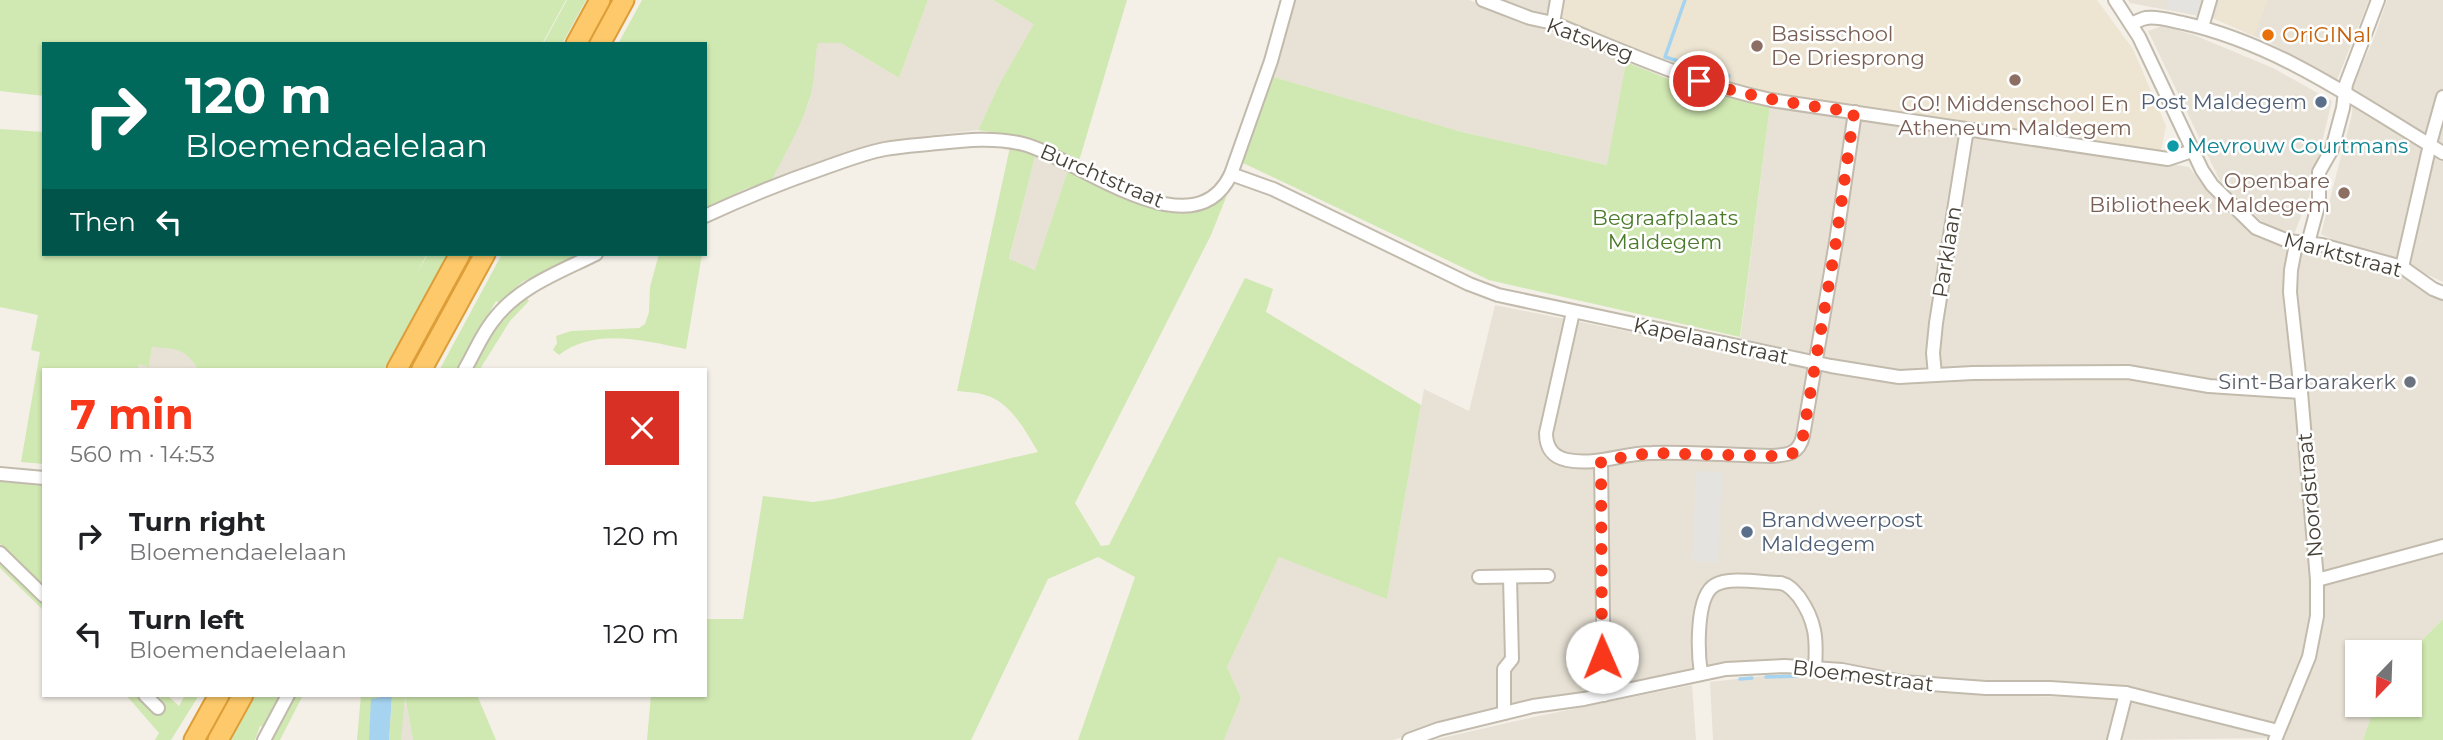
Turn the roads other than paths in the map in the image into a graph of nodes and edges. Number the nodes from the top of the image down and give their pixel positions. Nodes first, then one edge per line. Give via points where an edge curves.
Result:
1 (600, 0) edge
2 (624, 0) edge
3 (1288, 0) edge
4 (1483, 0) edge
5 (1557, 0) edge
6 (2115, 0) edge
7 (2210, 0) edge
8 (2378, 0) edge
9 (1553, 23) junction
10 (2131, 24) junction
11 (2202, 27) junction
12 (577, 42) edge
13 (601, 42) edge
14 (2344, 93) junction
15 (2443, 97) edge
16 (1854, 112) junction
17 (1967, 129) junction
18 (2431, 146) junction
19 (2192, 150) junction
20 (2443, 153) edge
21 (1231, 174) junction
22 (707, 215) edge
23 (2302, 243) junction
24 (459, 256) edge
25 (484, 256) edge
26 (592, 256) edge
27 (2402, 267) junction
28 (2443, 293) edge
29 (1573, 312) junction
30 (1815, 363) junction
31 (398, 368) edge
32 (423, 368) edge
33 (466, 368) edge
34 (1935, 375) junction
35 (2301, 392) junction
36 (1601, 461) junction
37 (0, 474) edge
38 (42, 478) edge
39 (2443, 546) edge
40 (0, 553) edge
41 (1548, 576) dead end
42 (1479, 577) dead end
43 (1510, 577) junction
44 (2317, 580) junction
45 (42, 594) edge
46 (1815, 668) junction
47 (1701, 674) junction
48 (2126, 692) junction
49 (1604, 695) junction
50 (147, 697) edge
51 (218, 697) edge
52 (242, 697) edge
53 (287, 697) edge
54 (158, 708) dead end
55 (1504, 713) junction
56 (2276, 736) edge
57 (194, 740) edge
58 (218, 740) edge
59 (264, 740) edge
60 (1409, 740) edge
61 (2114, 740) edge

1 - 12 highway
2 - 13 highway
3 - 21 street, Burchtstraat
4 - 9 street, Katsweg
5 - 9 street
6 - 10 street, Marktstraat
7 - 11 street
8 - 14 street, Noordstraat
9 - 16 street, Katsweg via 1736,92
10 - 11 street via 2148,18
10 - 19 street, Marktstraat
11 - 14 street via 2267,52
14 - 18 street
14 - 23 street, Noordstraat via 2332,149 2319,172 2319,202
15 - 18 street
16 - 17 street, Katsweg
16 - 30 street
17 - 19 street, Katsweg via 2168,159
17 - 34 street, Parklaan via 1936,323
18 - 20 street
18 - 27 street
19 - 23 street, Marktstraat via 2212,185 2256,228
21 - 22 street, Burchtstraat via 1225,187 1206,201 1168,205 1083,172 1042,150 972,139 883,149 770,187
21 - 29 street, Kapelaanstraat via 1273,189 1469,284
23 - 27 street, Marktstraat
23 - 35 street, Noordstraat via 2291,270 2290,292
24 - 31 highway
25 - 32 highway
26 - 33 street via 522,292 491,322
27 - 28 street, Marktstraat
29 - 30 street, Kapelaanstraat
29 - 36 street via 1546,442 1566,460
30 - 34 street, Kapelaanstraat via 1899,377
30 - 36 street via 1803,436 1796,452 1786,456 1649,453
34 - 35 street, Kapelaanstraat via 2128,372 2208,386
35 - 44 street, Noordstraat
36 - 49 street
37 - 38 street
39 - 44 street
40 - 45 street
41 - 43 street
42 - 43 street
43 - 55 street via 1512,659 1504,669
44 - 56 street, Noordstraat via 2309,657
46 - 47 street, Bloemestraat via 1726,669
46 - 47 street via 1813,620 1788,585 1725,581 1709,590 1702,605
46 - 48 street, Bloemestraat via 1903,682
47 - 49 street, Bloemestraat
48 - 56 street, Bloemestraat
48 - 61 street
49 - 55 street, Bloemestraat
50 - 54 street
51 - 57 highway
52 - 58 highway
53 - 59 street
55 - 60 street, Bloemestraat

